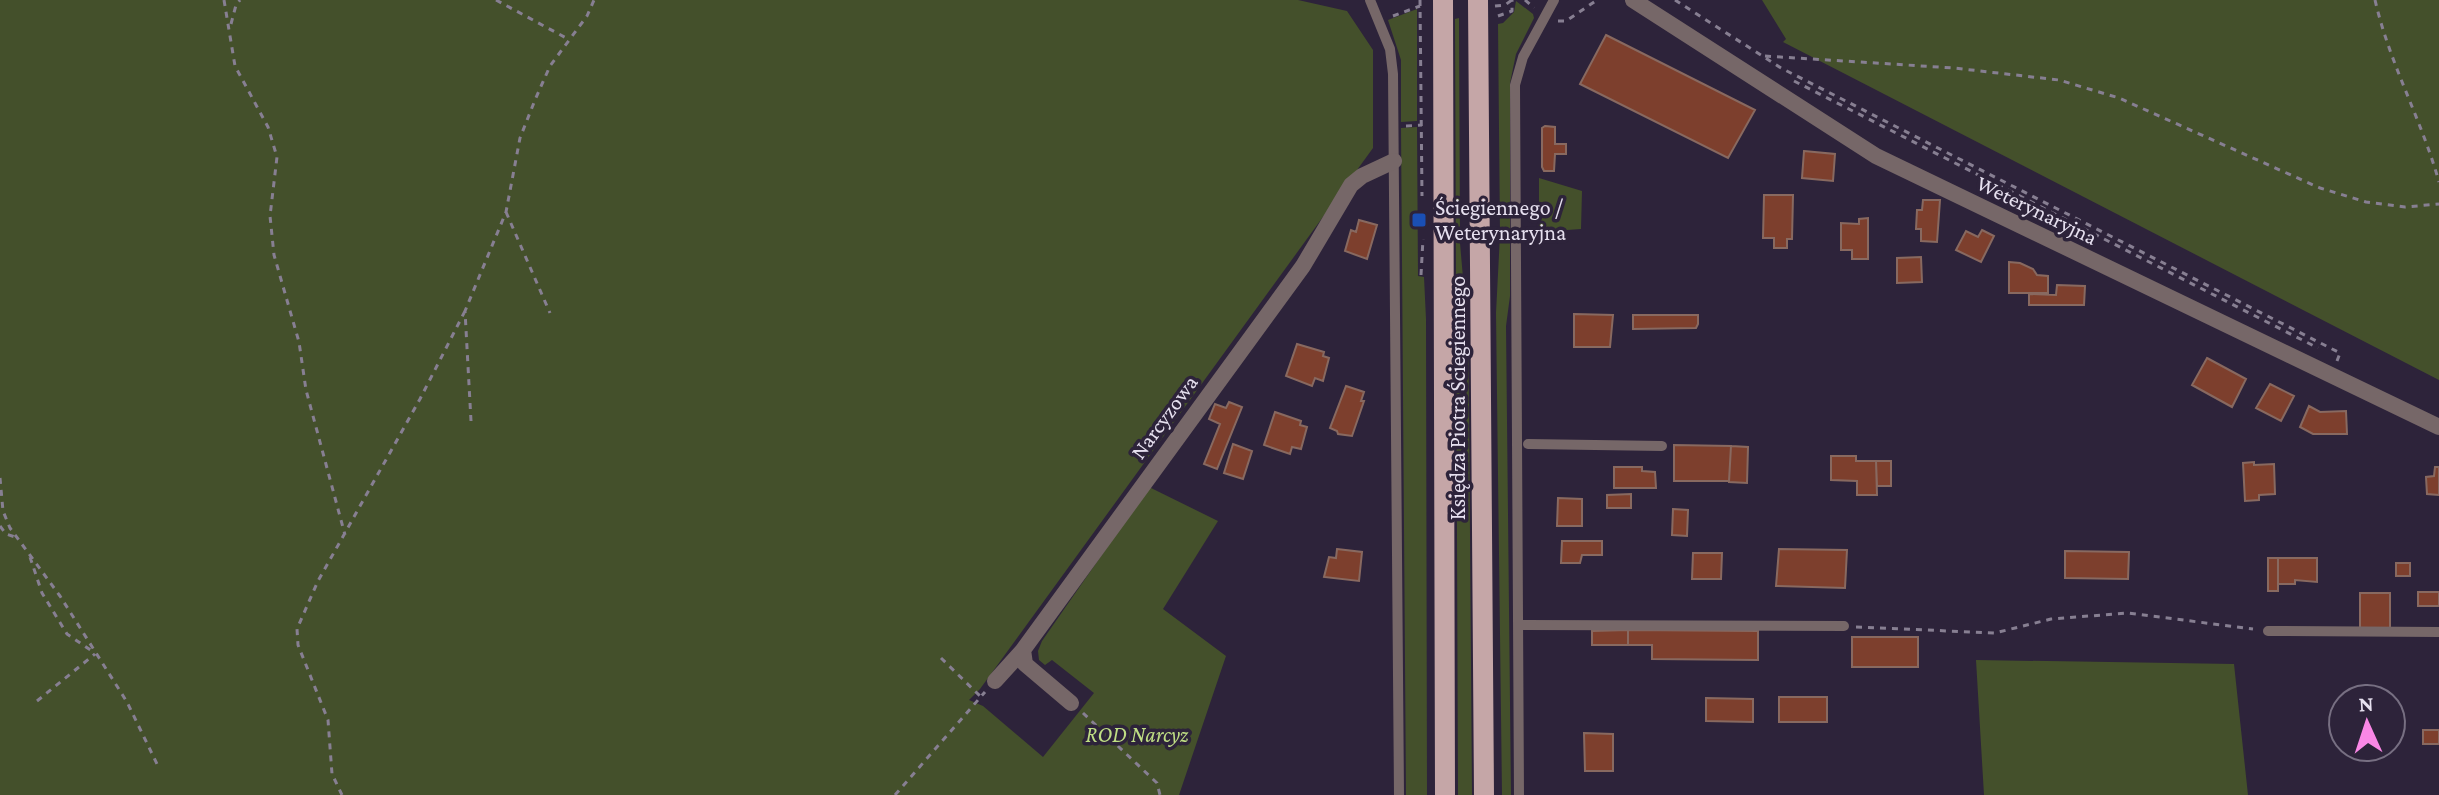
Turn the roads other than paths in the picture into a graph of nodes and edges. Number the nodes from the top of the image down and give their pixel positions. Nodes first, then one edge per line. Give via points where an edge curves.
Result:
1 (1370, 0) edge
2 (1554, 0) edge
3 (1633, 0) edge
4 (1488, 3) edge
5 (1429, 4) edge
6 (1394, 161) junction
7 (2439, 427) edge
8 (1528, 444) dead end
9 (1662, 446) dead end
10 (1518, 625) junction
11 (1844, 626) road end
12 (2268, 631) road end
13 (2439, 632) edge
14 (1023, 650) junction
15 (995, 681) road end
16 (1075, 707) road end
17 (1399, 795) edge
18 (1445, 795) edge
19 (1484, 795) edge
20 (1519, 795) edge

1 - 6 lane via 1390,49
2 - 10 lane via 1523,57 1515,85
3 - 7 street, Weterynaryjna via 1876,156
4 - 19 main road, Księdza Piotra Ściegiennego
5 - 18 main road, Księdza Piotra Ściegiennego
6 - 14 street, Narcyzowa via 1351,185 1303,266
6 - 17 lane
8 - 9 lane
10 - 11 lane
10 - 20 lane
12 - 13 lane
14 - 15 street, Narcyzowa
14 - 16 street via 1025,664

